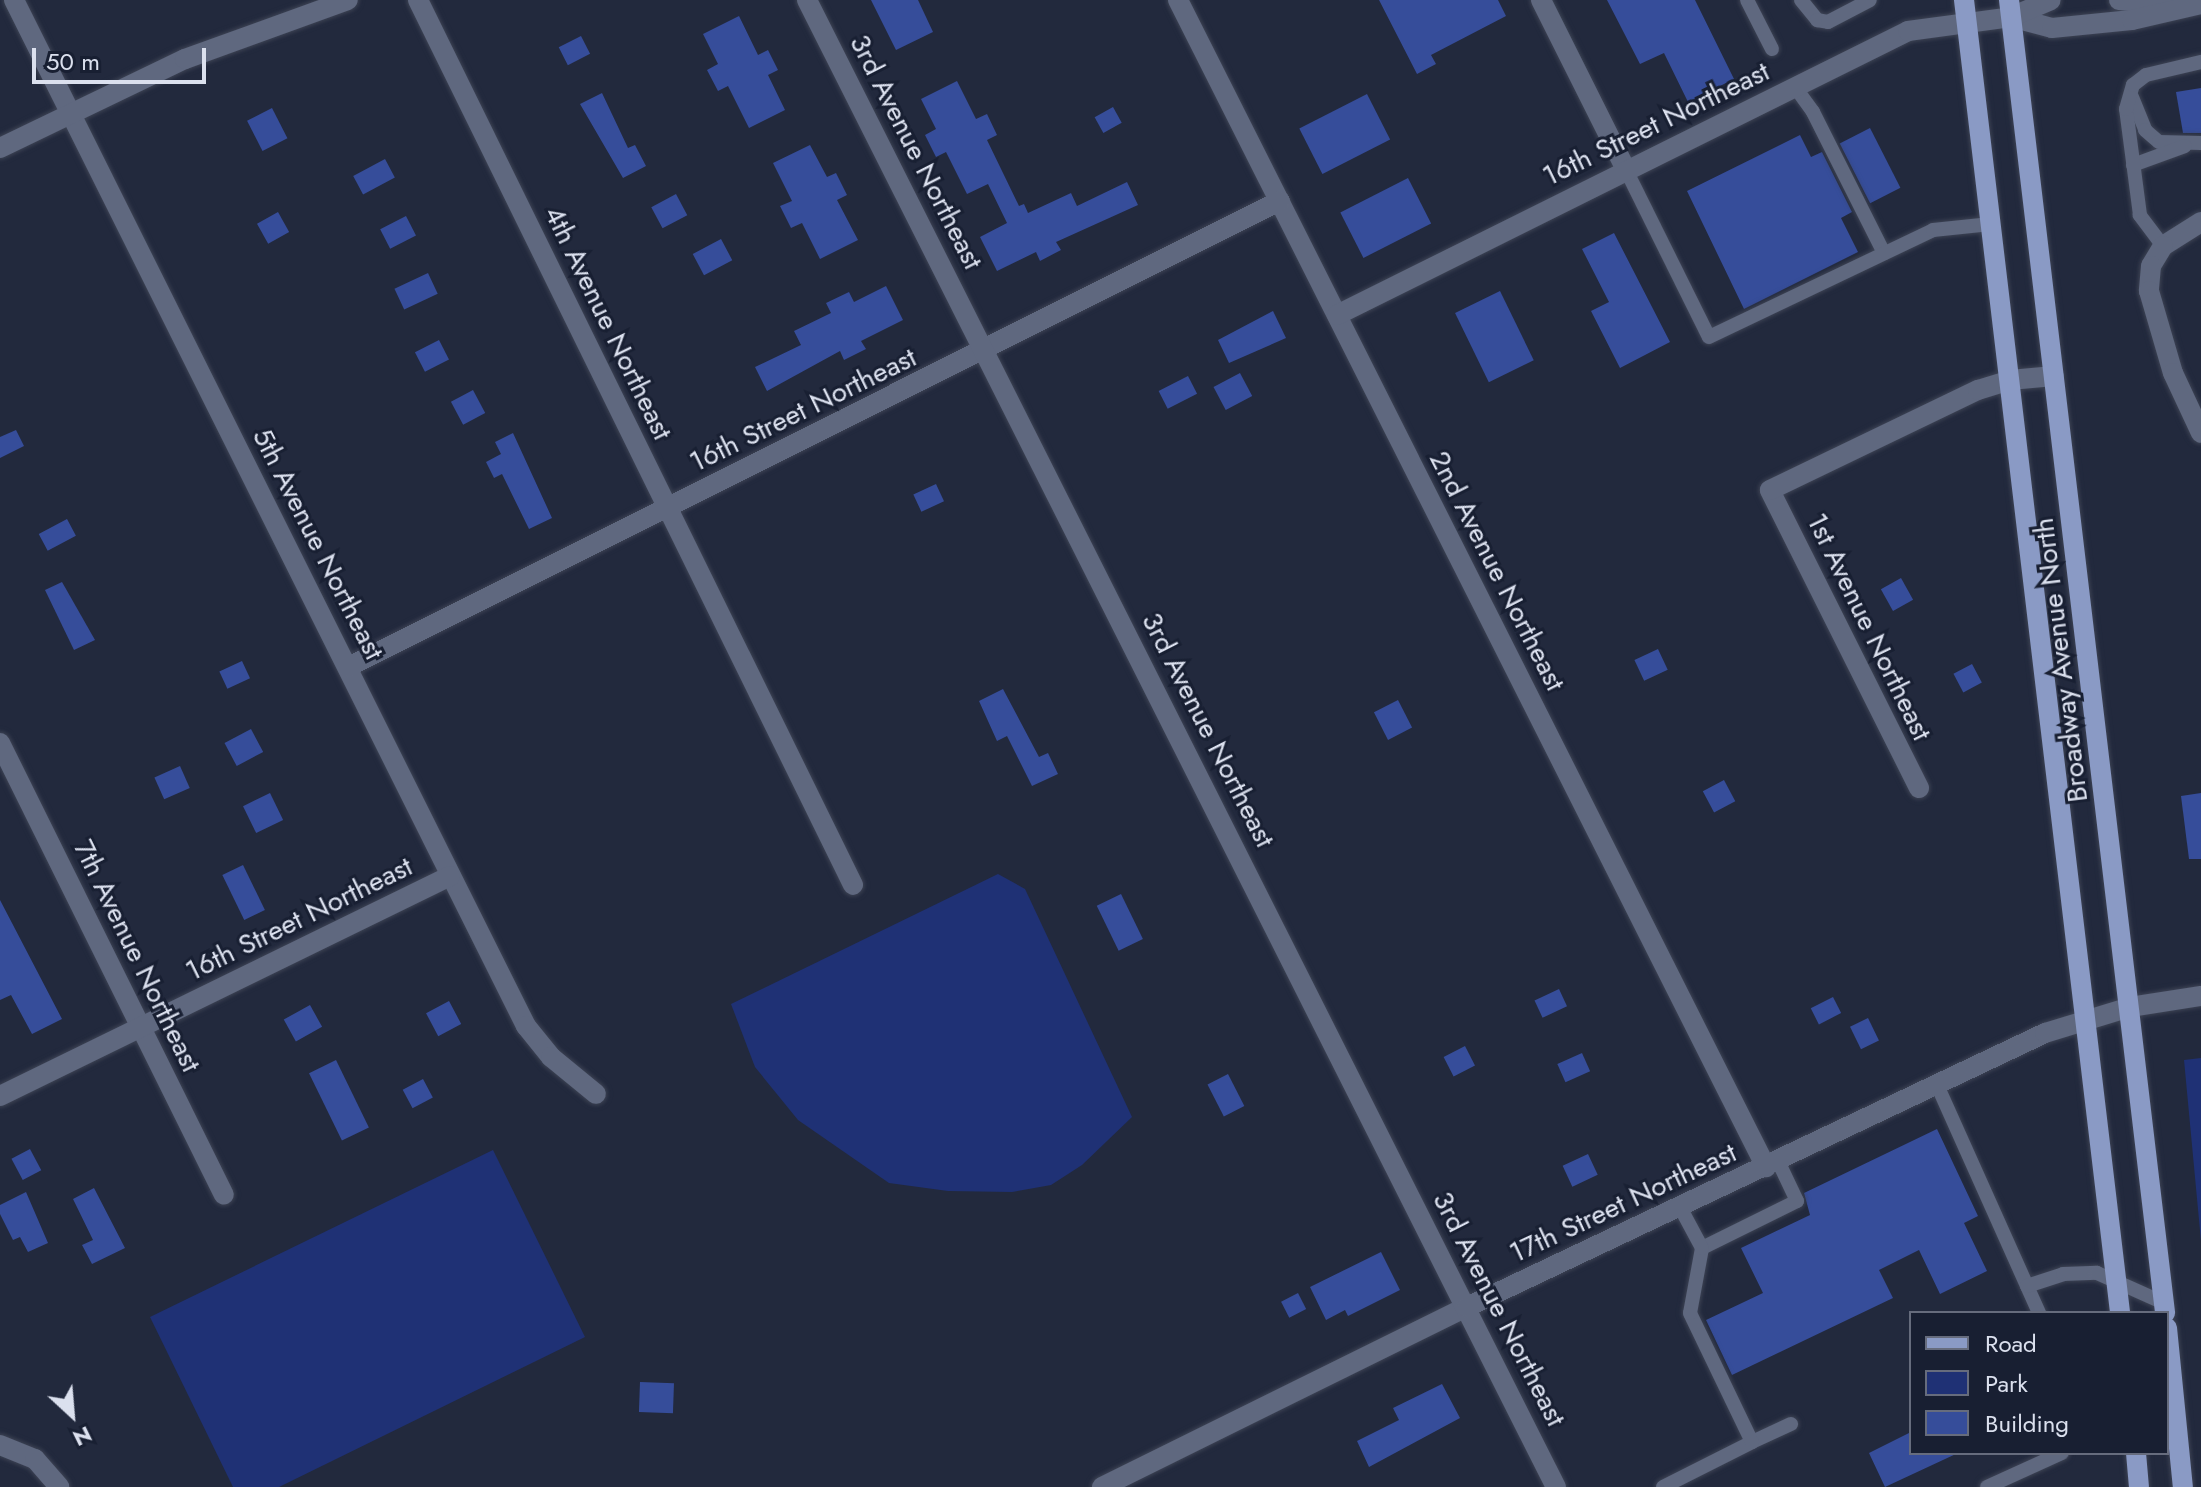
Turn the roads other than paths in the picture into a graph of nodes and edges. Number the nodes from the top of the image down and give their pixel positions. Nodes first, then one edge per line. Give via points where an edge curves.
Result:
1 (14, 0) edge
2 (348, 0) edge
3 (418, 0) edge
4 (807, 0) edge
5 (1178, 0) edge
6 (1541, 0) edge
7 (1747, 0) edge
8 (1801, 0) edge
9 (1870, 0) edge
10 (2051, 0) edge
11 (2119, 0) edge
12 (2201, 3) edge
13 (2010, 8) edge
14 (1965, 10) edge
15 (1772, 49) dead end
16 (2201, 62) edge
17 (1795, 87) junction
18 (2131, 93) junction
19 (71, 113) junction
20 (2194, 144) edge
21 (0, 148) edge
22 (2133, 165) junction
23 (1626, 170) junction
24 (1280, 201) junction
25 (2201, 222) edge
26 (1991, 224) junction
27 (2163, 246) junction
28 (1884, 253) junction
29 (1337, 315) junction
30 (986, 351) junction
31 (2054, 376) junction
32 (2010, 380) junction
33 (2201, 433) edge
34 (668, 508) junction
35 (348, 667) junction
36 (0, 743) edge
37 (1919, 788) dead end
38 (450, 876) junction
39 (853, 885) dead end
40 (2201, 996) edge
41 (2130, 1007) junction
42 (2084, 1020) junction
43 (143, 1028) junction
44 (1938, 1087) junction
45 (596, 1094) dead end
46 (0, 1096) edge
47 (1772, 1164) junction
48 (224, 1195) dead end
49 (1680, 1207) junction
50 (1702, 1248) junction
51 (2116, 1278) junction
52 (2027, 1286) junction
53 (1467, 1307) junction
54 (2165, 1308) edge
55 (2038, 1311) edge
56 (2120, 1311) edge
57 (2169, 1348) edge
58 (1791, 1424) dead end
59 (1752, 1442) junction
60 (0, 1445) edge
61 (2058, 1455) edge
62 (2136, 1455) edge
63 (59, 1487) edge
64 (1102, 1487) edge
65 (1556, 1487) edge
66 (1663, 1487) edge
67 (1987, 1487) edge
68 (2139, 1487) edge
69 (2183, 1487) edge

1 - 19 street, 5th Avenue Northeast
2 - 19 street via 185,59
3 - 34 street, 4th Avenue Northeast
4 - 30 street, 3rd Avenue Northeast
5 - 24 street, 2nd Avenue Northeast
6 - 23 street
7 - 15 lane
8 - 9 lane via 1817,20 1828,22
10 - 13 street
11 - 12 street
12 - 13 street via 2132,20 2052,28
13 - 14 street, 16th Street Northeast
13 - 31 main road, Broadway Avenue North
14 - 17 street, 16th Street Northeast via 1908,31
14 - 26 main road, Broadway Avenue North
16 - 18 lane via 2146,75
17 - 23 street, 16th Street Northeast
17 - 28 lane via 1813,112
18 - 20 lane via 2145,130 2159,142
18 - 22 lane via 2126,109
19 - 21 street
19 - 35 street, 5th Avenue Northeast
20 - 22 lane
22 - 27 lane via 2140,215
23 - 28 lane via 1709,337
23 - 29 street, 16th Street Northeast
24 - 29 street, 2nd Avenue Northeast
24 - 30 street, 16th Street Northeast
25 - 27 street
26 - 28 lane via 1933,230
26 - 32 main road, Broadway Avenue North
27 - 33 street via 2151,266 2149,291 2173,373
29 - 47 street, 2nd Avenue Northeast
30 - 34 street, 16th Street Northeast
30 - 53 street, 3rd Avenue Northeast
31 - 32 street
31 - 41 main road, Broadway Avenue North
32 - 37 street, 1st Avenue Northeast via 1978,390 1770,490
32 - 42 main road, Broadway Avenue North
34 - 35 street, 16th Street Northeast
34 - 39 street, 4th Avenue Northeast
35 - 38 street, 5th Avenue Northeast
36 - 43 street, 7th Avenue Northeast
38 - 43 street, 16th Street Northeast
38 - 45 street, 5th Avenue Northeast via 532,1034
40 - 41 street, 17th Street Northeast
41 - 42 street, 17th Street Northeast
41 - 54 main road, Broadway Avenue North
42 - 44 street, 17th Street Northeast
42 - 51 main road, Broadway Avenue North
43 - 46 street, 16th Street Northeast
43 - 48 street, 7th Avenue Northeast
44 - 47 street, 17th Street Northeast
44 - 52 lane
47 - 49 street, 17th Street Northeast
47 - 50 lane via 1797,1201
49 - 50 lane
49 - 53 street, 17th Street Northeast
50 - 59 lane via 1690,1313
51 - 52 lane via 2083,1272
51 - 54 lane
51 - 56 main road, Broadway Avenue North
52 - 55 lane
53 - 64 street, 17th Street Northeast
53 - 65 street, 3rd Avenue Northeast
57 - 69 main road
58 - 59 lane
59 - 66 lane
60 - 63 street via 35,1459
61 - 67 lane
62 - 68 main road

